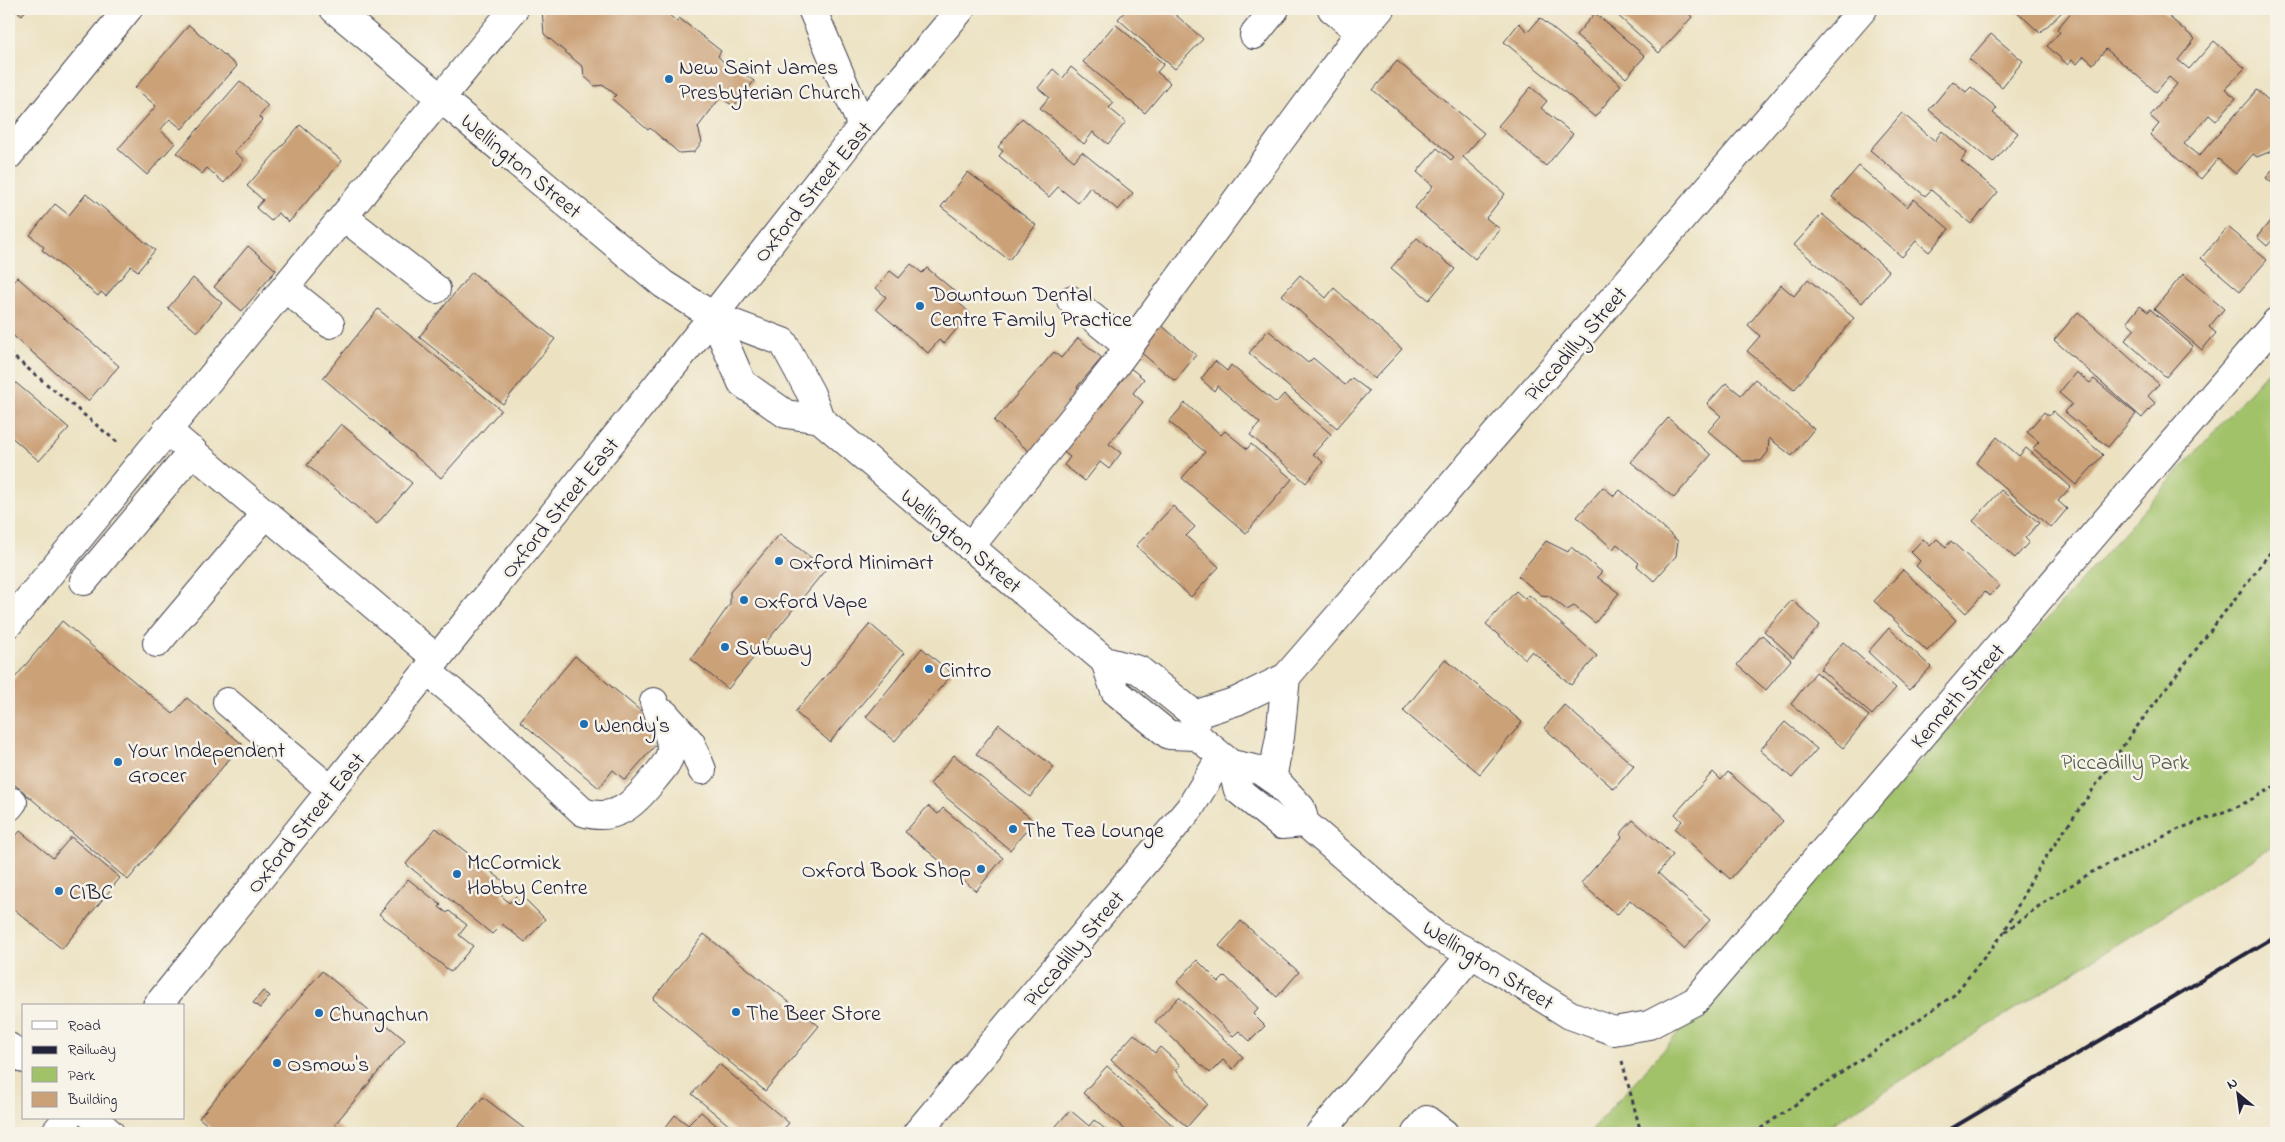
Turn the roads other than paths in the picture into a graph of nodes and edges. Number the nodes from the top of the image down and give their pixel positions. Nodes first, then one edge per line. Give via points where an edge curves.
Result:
1 (128, 9) edge
2 (334, 9) edge
3 (514, 9) edge
4 (812, 9) edge
5 (961, 9) edge
6 (1275, 9) edge
7 (1332, 9) edge
8 (1380, 9) edge
9 (1863, 9) edge
10 (1360, 32) junction
11 (1254, 35) dead end
12 (441, 97) junction
13 (862, 126) junction
14 (9, 155) edge
15 (344, 216) junction
16 (285, 288) junction
17 (436, 289) dead end
18 (1071, 300) dead end
19 (713, 316) junction
20 (2276, 322) edge
21 (330, 324) dead end
22 (1129, 347) junction
23 (820, 419) junction
24 (167, 430) junction
25 (192, 451) junction
26 (266, 514) junction
27 (970, 547) junction
28 (84, 581) dead end
29 (9, 622) edge
30 (157, 643) dead end
31 (432, 665) junction
32 (1286, 677) junction
33 (227, 702) dead end
34 (1195, 726) junction
35 (1226, 761) junction
36 (702, 770) dead end
37 (1272, 779) junction
38 (331, 790) junction
39 (1305, 823) junction
40 (1472, 954) junction
41 (159, 1004) edge
42 (1614, 1031) joint
43 (9, 1047) edge
44 (22, 1057) edge
45 (65, 1120) edge
46 (95, 1120) edge
47 (55, 1133) edge
48 (110, 1133) edge
49 (917, 1133) edge
50 (1320, 1133) edge
51 (1416, 1133) edge
52 (1444, 1133) edge

1 - 14 street
2 - 12 street, Wellington Street
3 - 12 street
4 - 13 street
5 - 13 street, Oxford Street East
6 - 11 street
7 - 10 street
8 - 10 street
9 - 32 street, Piccadilly Street
10 - 22 street
12 - 15 street
12 - 19 street, Wellington Street via 663,284
13 - 19 street, Oxford Street East
15 - 16 street
15 - 17 street
16 - 21 street
16 - 24 street
18 - 22 street
19 - 23 street, Wellington Street via 782,342 811,394
19 - 23 street via 742,383 786,414
19 - 31 street, Oxford Street East
20 - 42 street, Kenneth Street via 1695,1001 1649,1025
22 - 27 street
23 - 27 street, Wellington Street
24 - 25 street
24 - 29 street
25 - 26 street
25 - 28 street
26 - 30 street
26 - 31 street via 334,572
27 - 34 street, Wellington Street via 1105,661 1115,692 1170,735
31 - 36 street via 467,704 583,812 611,815 631,806 666,765 671,740 657,715 654,702 691,743
31 - 38 street, Oxford Street East
32 - 34 street, Piccadilly Street
32 - 37 street
33 - 38 street
34 - 35 street, Wellington Street
35 - 37 street, Wellington Street via 1259,770
35 - 39 street via 1238,790 1281,825
35 - 49 street, Piccadilly Street
37 - 39 street, Wellington Street via 1301,808
38 - 41 street, Oxford Street East
39 - 40 street, Wellington Street via 1436,934
40 - 42 street, Wellington Street via 1570,1015
40 - 50 street
43 - 44 street
45 - 47 street
46 - 48 street
51 - 52 street via 1427,1120

